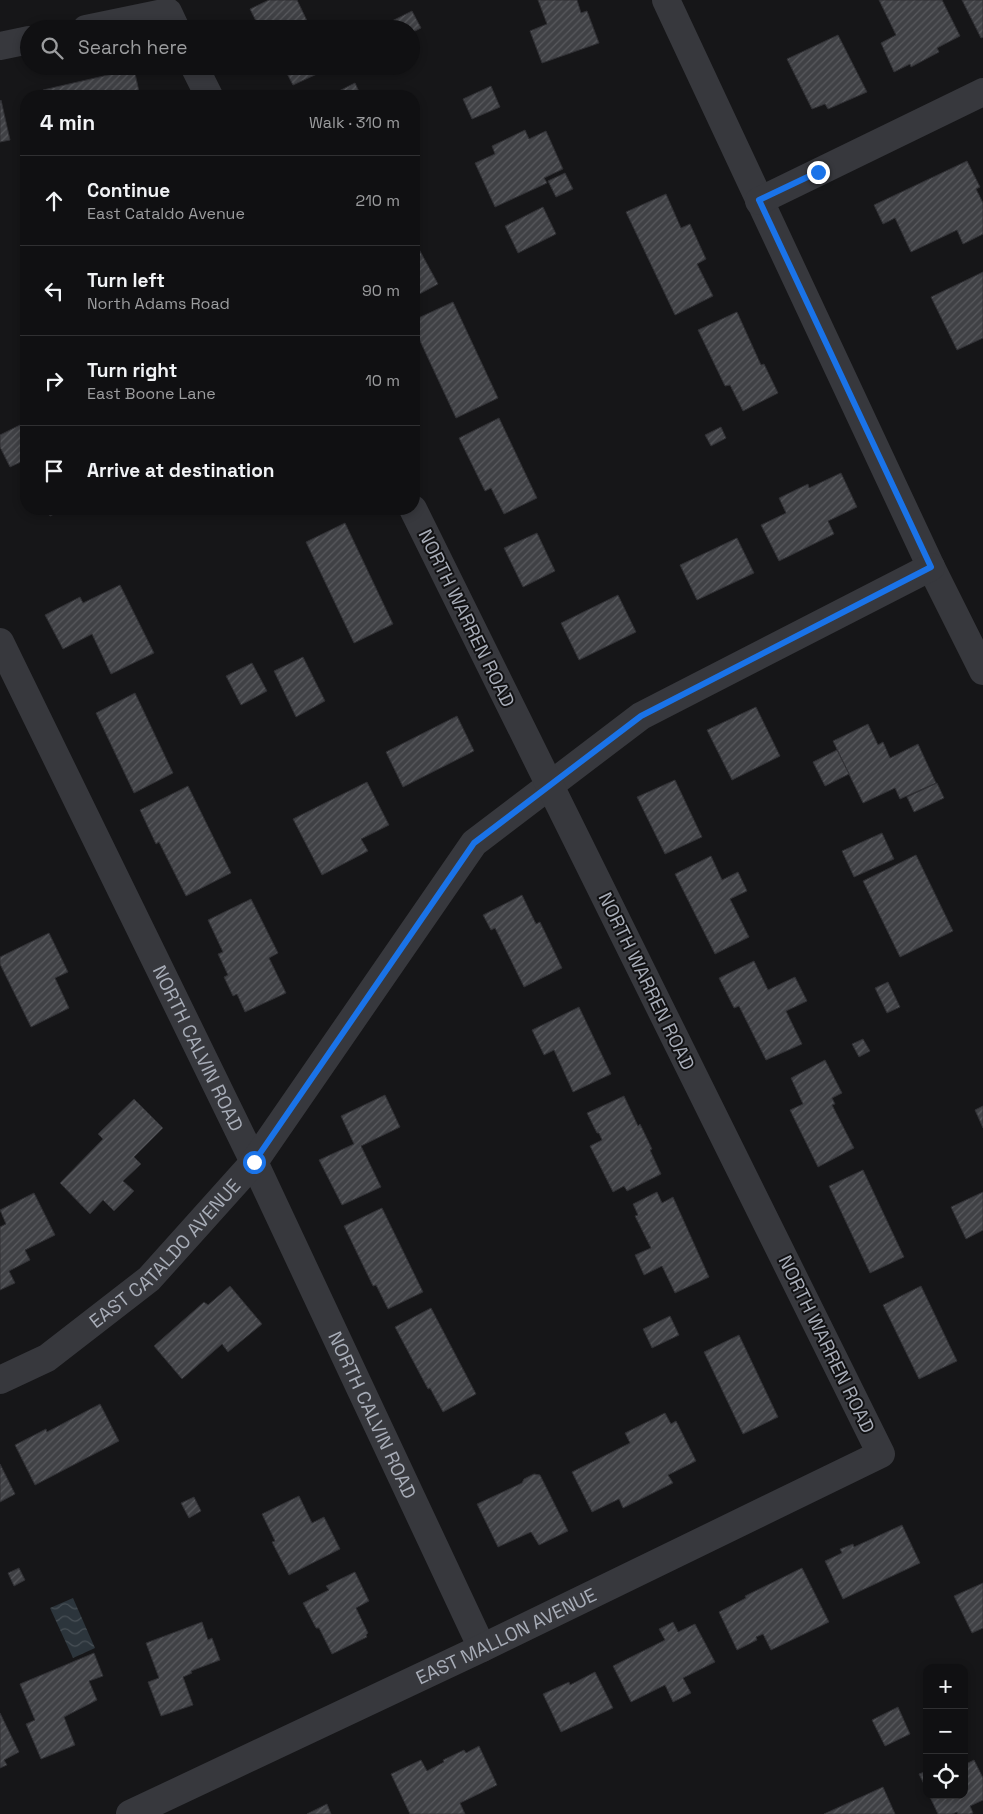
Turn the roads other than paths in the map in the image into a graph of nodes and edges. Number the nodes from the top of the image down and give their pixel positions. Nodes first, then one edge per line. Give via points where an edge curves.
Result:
1 (666, 0) edge
2 (20, 42) edge
3 (0, 46) edge
4 (198, 75) edge
5 (206, 90) edge
6 (983, 92) edge
7 (759, 200) junction
8 (416, 515) edge
9 (931, 567) junction
10 (0, 642) edge
11 (983, 670) edge
12 (550, 785) junction
13 (254, 1162) junction
14 (0, 1380) edge
15 (881, 1454) joint
16 (482, 1648) junction
17 (130, 1814) edge

1 - 7 street
2 - 3 street
4 - 5 street
6 - 7 street
7 - 9 street
8 - 12 street, NORTH WARREN ROAD
9 - 11 street
9 - 12 street, EAST CATALDO AVENUE via 641,716
10 - 13 street, NORTH CALVIN ROAD
12 - 13 street, EAST CATALDO AVENUE via 474,843
12 - 15 street, NORTH WARREN ROAD
13 - 14 street, EAST CATALDO AVENUE via 149,1280 46,1358
13 - 16 street, NORTH CALVIN ROAD
15 - 16 street, EAST MALLON AVENUE
16 - 17 street, EAST MALLON AVENUE

